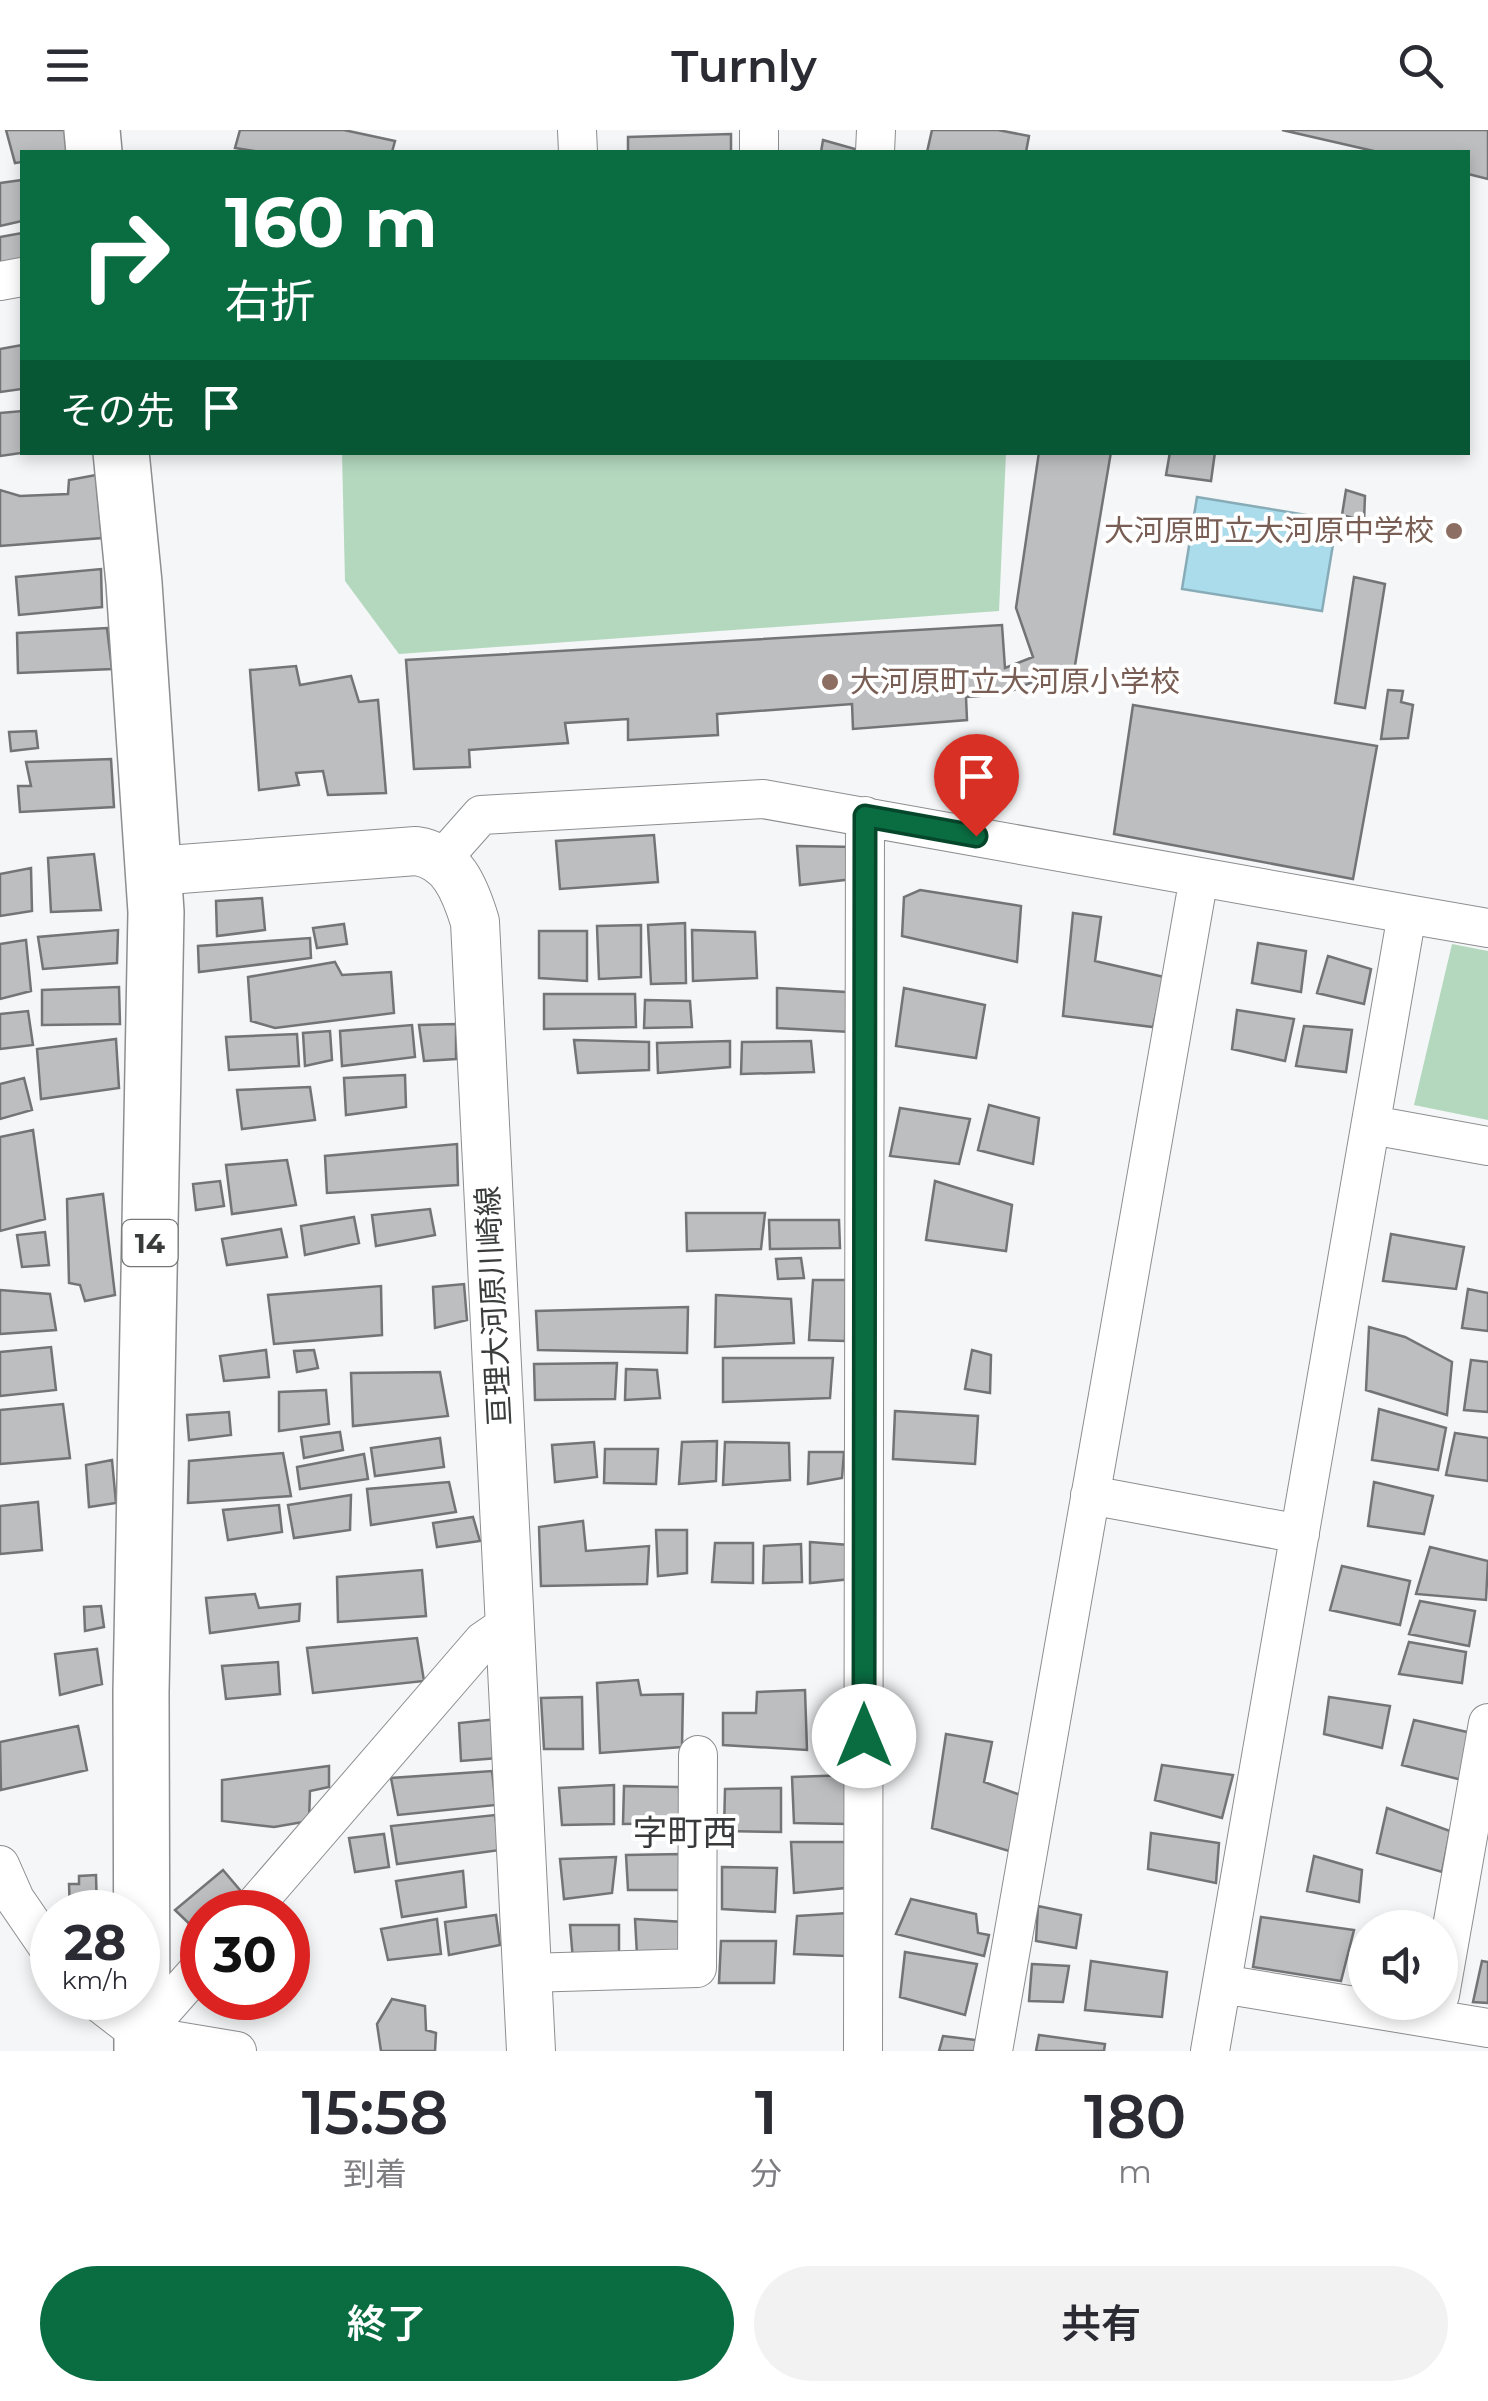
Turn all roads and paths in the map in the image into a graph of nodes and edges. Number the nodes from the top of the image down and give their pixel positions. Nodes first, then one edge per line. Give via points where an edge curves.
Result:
1 (121, 455) edge
2 (865, 816) junction
3 (442, 859) junction
4 (155, 871) junction
5 (1199, 877) junction
6 (1407, 914) junction
7 (1488, 928) edge
8 (1372, 1124) junction
9 (1488, 1146) edge
10 (1090, 1495) junction
11 (1300, 1534) junction
12 (508, 1624) junction
13 (1488, 1722) edge
14 (698, 1756) dead end
15 (0, 1865) edge
16 (267, 1890) edge
17 (1455, 1910) edge
18 (30, 1920) edge
19 (526, 1974) junction
20 (1222, 1984) junction
21 (180, 1992) edge
22 (1348, 1997) edge
23 (1458, 2015) edge
24 (113, 2020) edge
25 (1488, 2028) edge
26 (136, 2045) edge
27 (237, 2051) edge
28 (530, 2051) edge
29 (862, 2051) edge
30 (993, 2051) edge
31 (1210, 2051) edge

1 - 4 main road, 14
2 - 3 street via 764,799 481,815
2 - 5 street
2 - 29 street
3 - 4 street via 416,850
3 - 12 street, 亘理大河原川崎線 via 475,922
4 - 26 main road, 14
5 - 6 street
5 - 10 street
6 - 7 street
6 - 8 street
8 - 9 street
8 - 11 street
10 - 11 street
10 - 30 street
11 - 20 street
12 - 16 street via 483,1641
12 - 19 street, 亘理大河原川崎線
13 - 17 street
14 - 19 street via 697,1968
15 - 18 street
19 - 28 street, 亘理大河原川崎線
20 - 22 street
20 - 31 street
21 - 26 street
23 - 25 street
24 - 26 street
26 - 27 street

